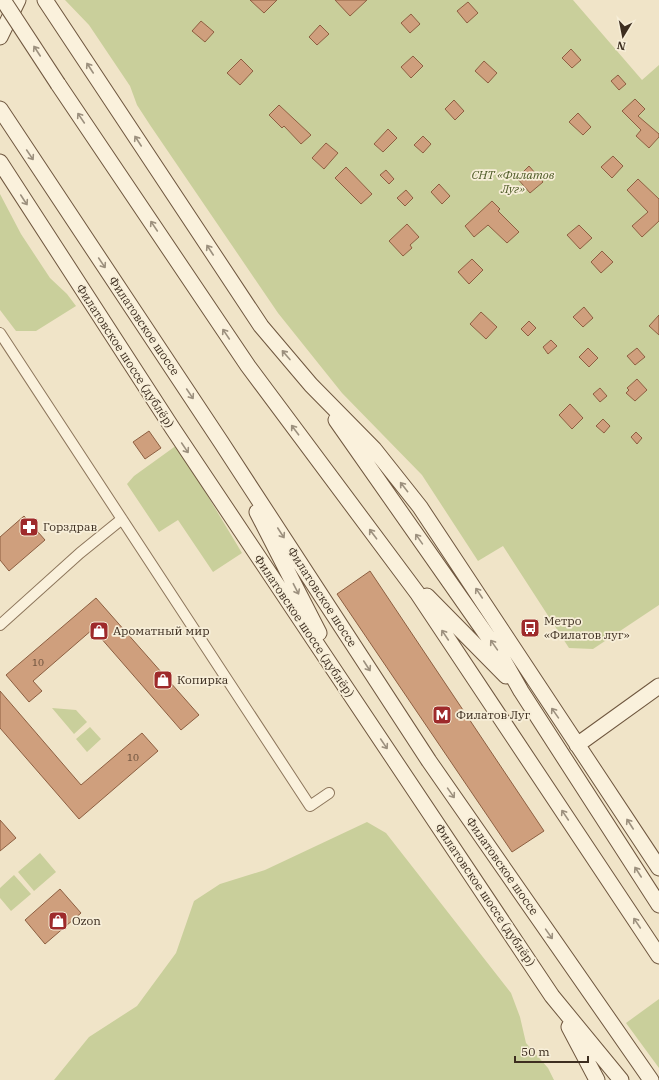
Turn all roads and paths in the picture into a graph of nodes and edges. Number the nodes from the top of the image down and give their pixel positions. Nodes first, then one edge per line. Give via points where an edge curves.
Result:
1 (3, 0) edge
2 (18, 0) edge
3 (45, 0) edge
4 (0, 37) edge
5 (0, 109) edge
6 (1, 165) edge
7 (0, 333) edge
8 (311, 385) junction
9 (222, 442) junction
10 (122, 520) junction
11 (397, 565) junction
12 (0, 625) edge
13 (659, 686) edge
14 (521, 691) junction
15 (351, 696) junction
16 (577, 744) junction
17 (329, 793) dead end
18 (659, 868) edge
19 (659, 905) edge
20 (659, 956) edge
21 (552, 996) junction
22 (596, 1080) edge
23 (621, 1080) edge
24 (651, 1080) edge

11 -> 1 street, bridge via 248,366
2 - 4 street
8 -> 3 street via 260,326
5 -> 9 street, Филатовское шоссе
6 -> 15 street, Филатовское шоссе (дублёр)
7 - 10 street
14 -> 8 street via 500,654
16 -> 8 street via 420,507 374,449
9 -> 15 street
9 -> 24 street, Филатовское шоссе via 429,761
10 - 12 street via 80,553
10 - 17 street via 310,806
11 - 14 street
20 -> 11 street
13 - 16 street
19 -> 14 street
15 -> 21 street, Филатовское шоссе (дублёр)
18 -> 16 street
21 - 22 street
21 - 23 street, Филатовское шоссе (дублёр)

